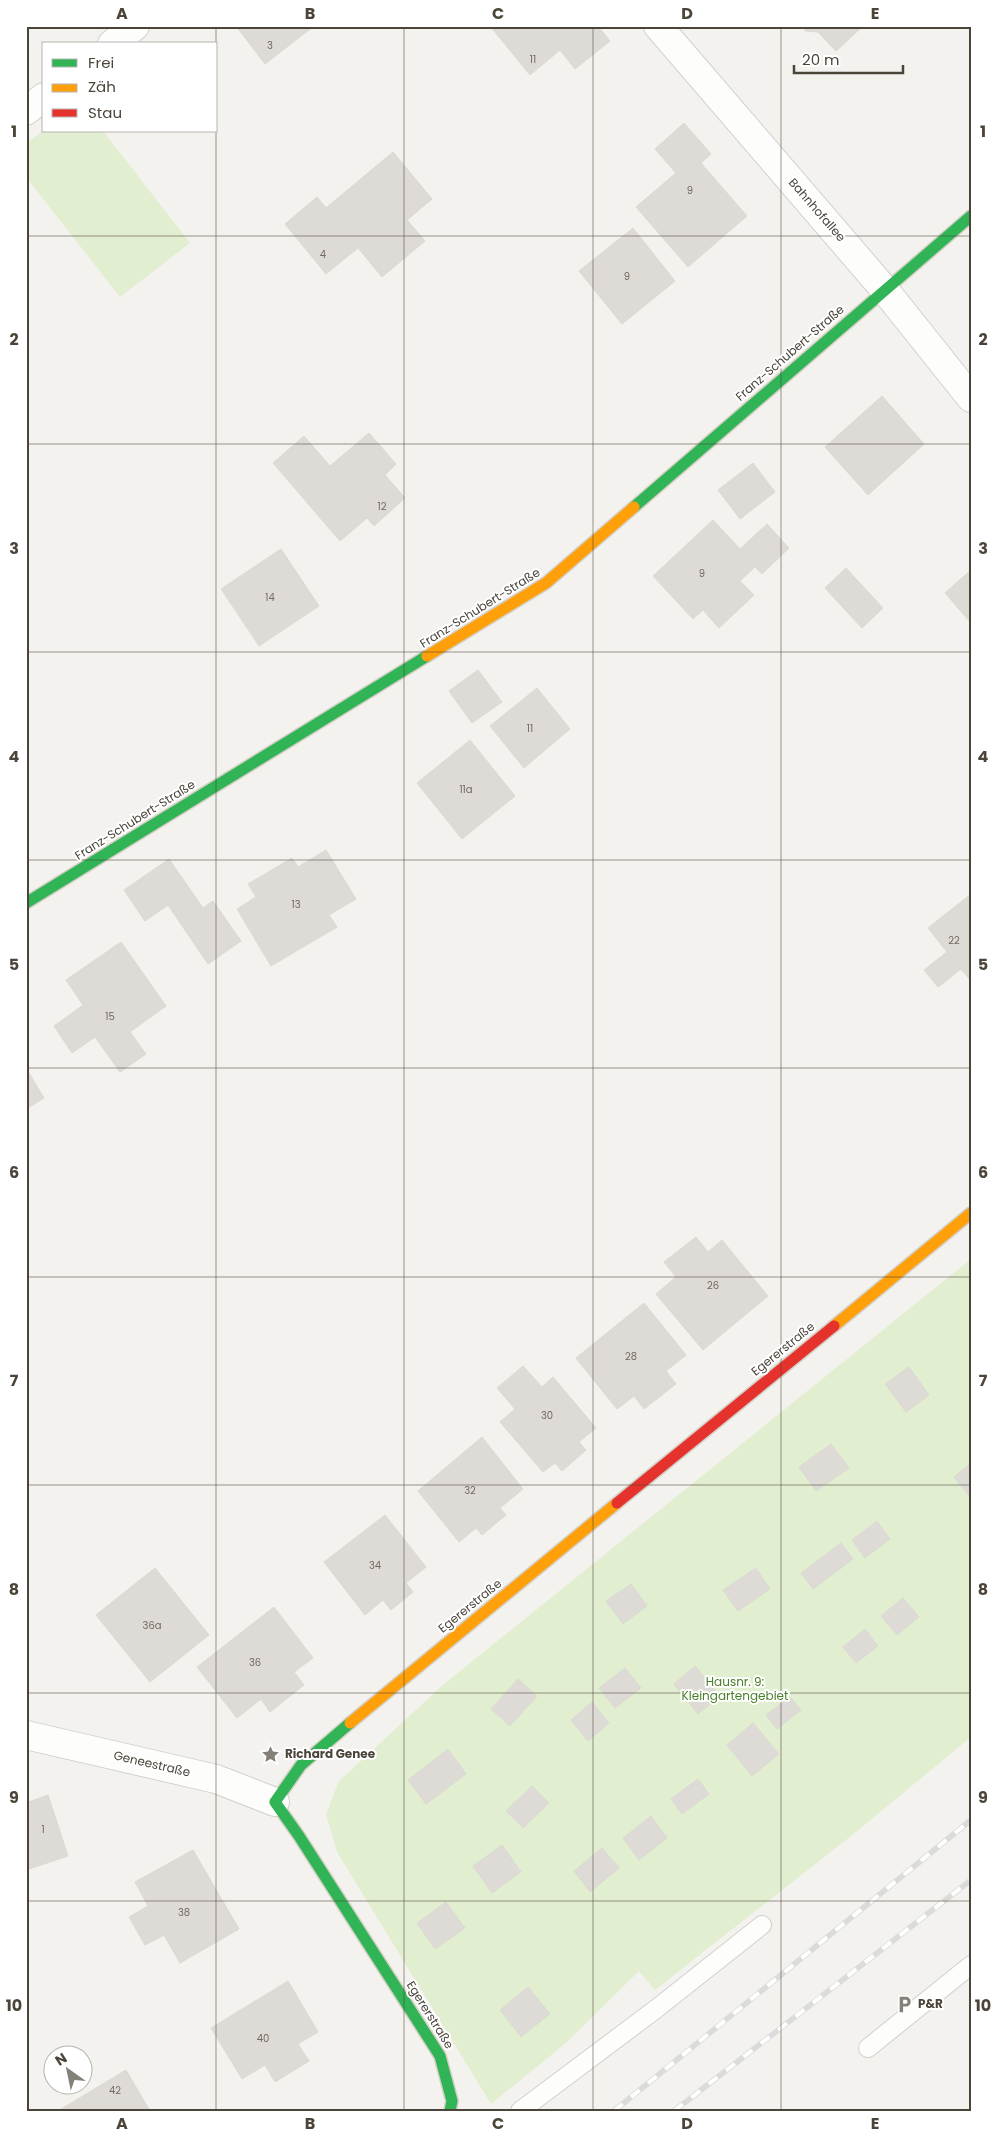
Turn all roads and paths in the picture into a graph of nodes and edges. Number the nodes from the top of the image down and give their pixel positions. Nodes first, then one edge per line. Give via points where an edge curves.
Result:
1 (135, 26) edge
2 (658, 26) edge
3 (115, 42) edge
4 (42, 99) edge
5 (26, 111) edge
6 (971, 216) edge
7 (884, 289) junction
8 (971, 398) edge
9 (26, 903) edge
10 (971, 1213) edge
11 (26, 1734) edge
12 (275, 1802) junction
13 (762, 1925) dead end
14 (971, 1965) edge
15 (868, 2048) dead end
16 (450, 2111) edge
17 (520, 2111) edge

1 - 3 street
2 - 7 street, Bahnhofallee
4 - 5 street
6 - 7 street, Franz-Schubert-Straße
7 - 8 street, Bahnhofallee
7 - 9 street, Franz-Schubert-Straße via 546,583
10 - 12 street, Egererstraße via 345,1727 301,1765
11 - 12 street, Geneestraße via 216,1779
12 - 16 street, Egererstraße via 440,2056 452,2101
13 - 17 lane
14 - 15 lane

